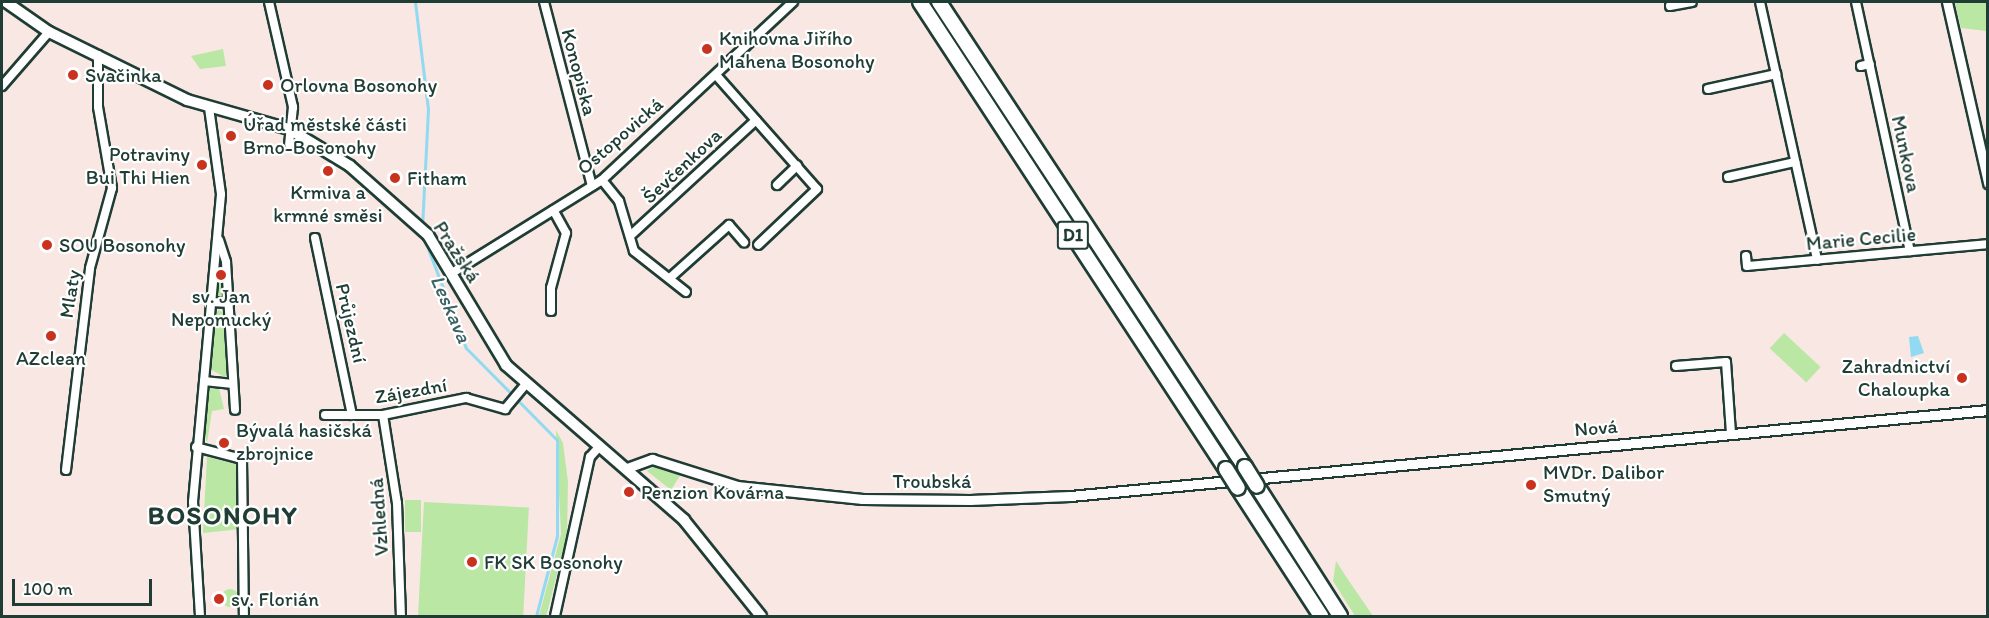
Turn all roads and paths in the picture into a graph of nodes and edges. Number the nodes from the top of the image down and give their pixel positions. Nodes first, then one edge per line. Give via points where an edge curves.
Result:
1 (6, 2) edge
2 (268, 2) edge
3 (544, 2) edge
4 (793, 2) edge
5 (920, 2) edge
6 (939, 2) edge
7 (1692, 2) edge
8 (1760, 2) edge
9 (1856, 2) edge
10 (1947, 2) edge
11 (1670, 6) dead end
12 (49, 32) junction
13 (98, 55) junction
14 (1870, 64) junction
15 (1861, 66) dead end
16 (1776, 74) junction
17 (716, 75) junction
18 (2, 86) edge
19 (1708, 89) dead end
20 (209, 108) junction
21 (756, 120) junction
22 (290, 129) junction
23 (289, 144) dead end
24 (1795, 162) junction
25 (797, 166) junction
26 (1728, 177) dead end
27 (602, 180) junction
28 (1988, 183) edge
29 (777, 185) dead end
30 (592, 186) junction
31 (553, 210) junction
32 (218, 236) junction
33 (630, 236) junction
34 (315, 238) dead end
35 (744, 242) dead end
36 (758, 244) dead end
37 (1988, 244) edge
38 (1910, 251) junction
39 (1746, 256) dead end
40 (1816, 260) junction
41 (452, 273) junction
42 (671, 277) junction
43 (686, 292) dead end
44 (211, 302) junction
45 (229, 303) junction
46 (551, 311) dead end
47 (1676, 366) dead end
48 (204, 381) junction
49 (233, 384) junction
50 (522, 389) junction
51 (235, 410) dead end
52 (1988, 410) edge
53 (325, 415) dead end
54 (352, 415) junction
55 (383, 415) junction
56 (1731, 433) junction
57 (600, 446) junction
58 (196, 447) junction
59 (627, 468) junction
60 (66, 470) dead end
61 (1242, 478) junction
62 (200, 616) edge
63 (244, 616) edge
64 (400, 616) edge
65 (555, 616) edge
66 (761, 616) edge
67 (1321, 616) edge
68 (1340, 616) edge

1 - 12 main road, Pražská
2 - 22 street via 293,107
3 - 30 street, Konopiska
4 - 17 street, Ostopovická
5 - 61 highway, D1, bridge via 1226,469
6 - 61 highway, D1
7 - 11 street
8 - 16 street
9 - 14 street, Munkova
10 - 28 street
12 - 13 main road, Pražská
12 - 18 street
13 - 20 main road, Pražská
13 - 60 street, Mlaty via 98,107 112,188 90,268
14 - 15 street
14 - 38 street, Munkova
16 - 19 street
16 - 24 street
17 - 21 street
17 - 27 street, Ostopovická
20 - 22 main road, Pražská
20 - 32 street via 221,194
21 - 25 street
21 - 33 street, Ševčenkova
22 - 23 street
22 - 41 main road, Pražská via 350,166 408,213 428,235
24 - 26 street
24 - 40 street
25 - 29 street
25 - 36 street via 817,189
27 - 30 street, Ostopovická
27 - 33 street, Ševčenkova via 619,201
30 - 31 street, Ostopovická
31 - 41 street, Ostopovická
31 - 46 street via 566,233 551,288
32 - 44 street
32 - 45 street
33 - 42 street, Ševčenkova via 643,264
34 - 54 street, Průjezdní
35 - 42 street via 729,225
37 - 38 street, Marie Cecilie
38 - 40 street, Marie Cecilie
39 - 40 street, Marie Cecilie via 1747,266
41 - 50 main road, Pražská via 490,344
42 - 43 street, Ševčenkova
44 - 45 street
44 - 48 street
45 - 49 street
47 - 56 street via 1725,362
48 - 49 street
48 - 58 street
49 - 51 street
50 - 55 street, Zájezdní via 505,409 466,398
50 - 57 main road, Pražská
52 - 56 street, Nová
53 - 54 street, Zájezdní
54 - 55 street, Zájezdní
55 - 64 street, Vzhledná via 393,478
56 - 61 street, Nová
57 - 59 main road, Pražská
57 - 65 street via 590,457
58 - 62 street via 193,501
58 - 63 street via 242,459
59 - 61 street, Troubská via 641,459 652,459 736,486 862,499 1070,496
59 - 66 main road, Pražská via 705,542
61 - 67 highway, D1
61 - 68 highway, D1, bridge via 1257,486

